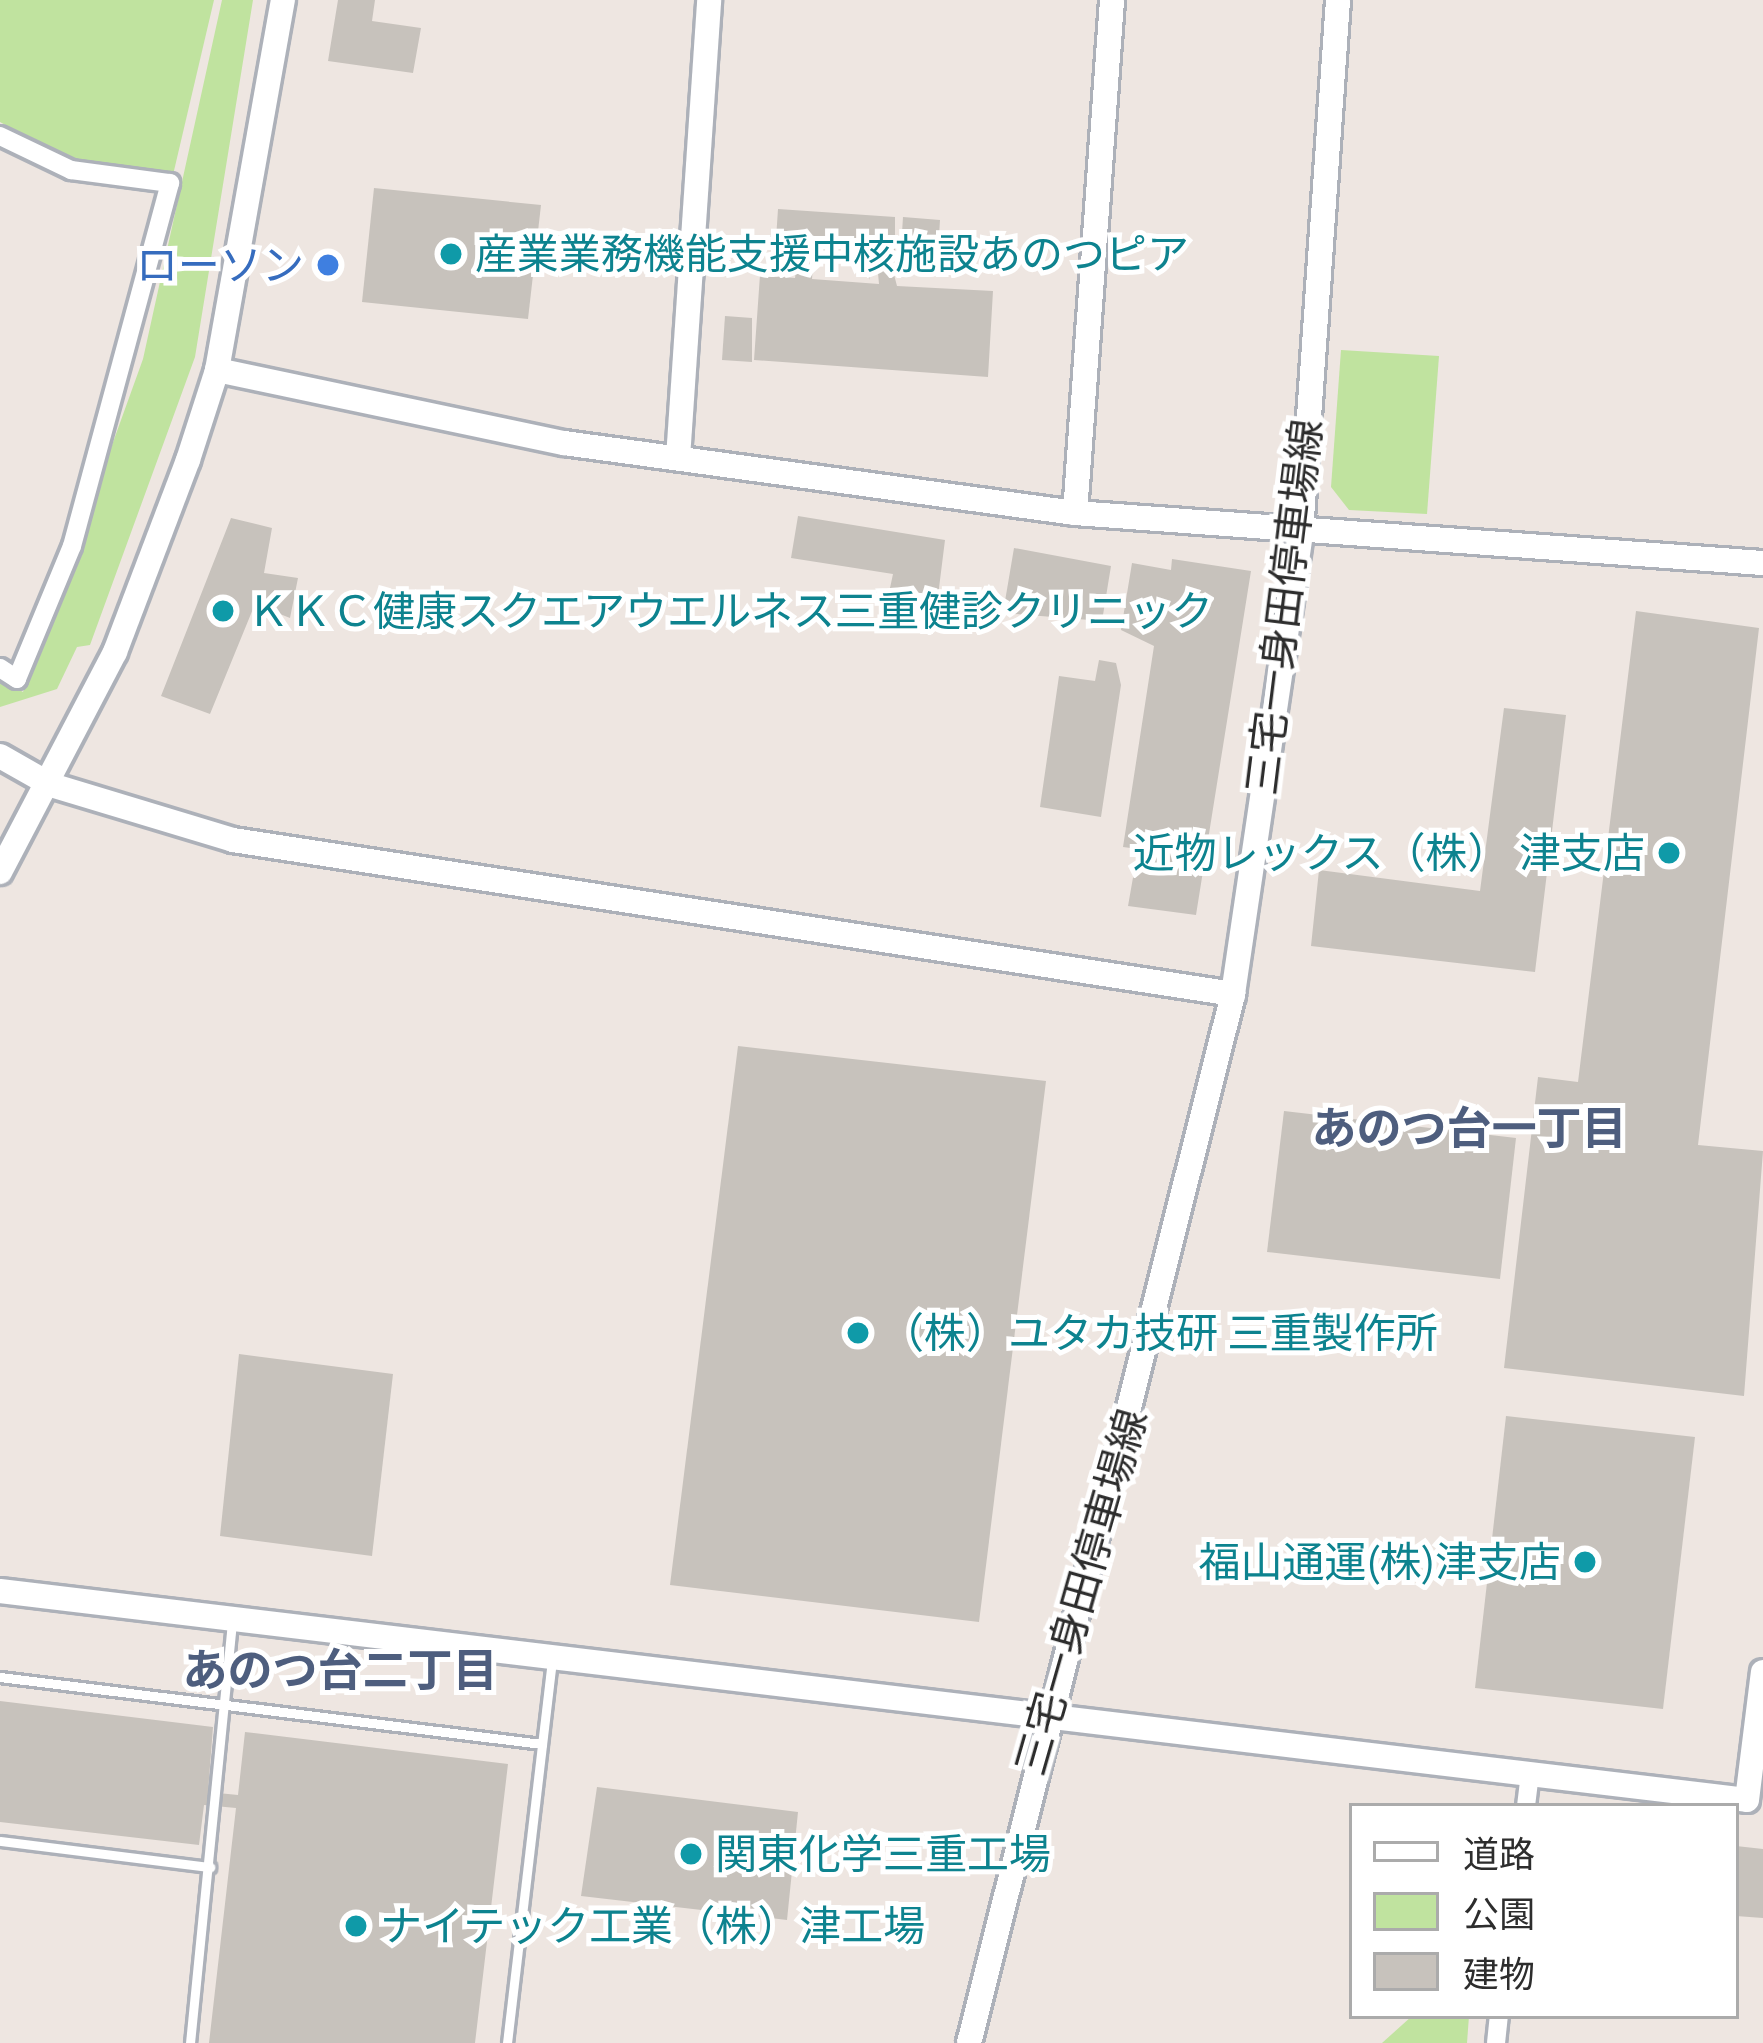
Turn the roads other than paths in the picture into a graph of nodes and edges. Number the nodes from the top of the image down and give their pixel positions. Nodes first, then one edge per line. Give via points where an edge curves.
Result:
1 (283, 0) edge
2 (709, 0) edge
3 (1112, 0) edge
4 (1337, 0) edge
5 (0, 136) edge
6 (217, 370) junction
7 (678, 458) junction
8 (1076, 513) junction
9 (1301, 532) junction
10 (1763, 563) edge
11 (0, 668) edge
12 (0, 756) edge
13 (51, 785) junction
14 (0, 872) edge
15 (1233, 994) junction
16 (0, 1591) edge
17 (232, 1619) junction
18 (552, 1658) junction
19 (1763, 1672) edge
20 (0, 1677) edge
21 (224, 1703) junction
22 (1046, 1715) junction
23 (542, 1744) junction
24 (1530, 1774) junction
25 (1755, 1801) edge
26 (1526, 1803) edge
27 (0, 1841) edge
28 (210, 1868) junction
29 (190, 2043) edge
30 (507, 2043) edge
31 (969, 2043) edge

1 - 6 street
2 - 7 street
3 - 8 street
4 - 9 street, 三宅一身田停車場線
5 - 11 street via 70,170 170,183 102,461 17,679
6 - 7 street
6 - 13 street via 116,652
7 - 8 street
8 - 9 street
9 - 10 street
9 - 15 street, 三宅一身田停車場線
12 - 13 street
13 - 14 street
13 - 15 street via 232,840
15 - 22 street, 三宅一身田停車場線 via 1149,1352
16 - 17 street
17 - 18 street
17 - 21 lane
18 - 22 street
18 - 23 lane
19 - 25 street
20 - 21 lane
21 - 23 lane
21 - 28 lane
22 - 24 street
22 - 31 street, 三宅一身田停車場線
23 - 30 lane
24 - 25 street
24 - 26 street
27 - 28 lane
28 - 29 lane

